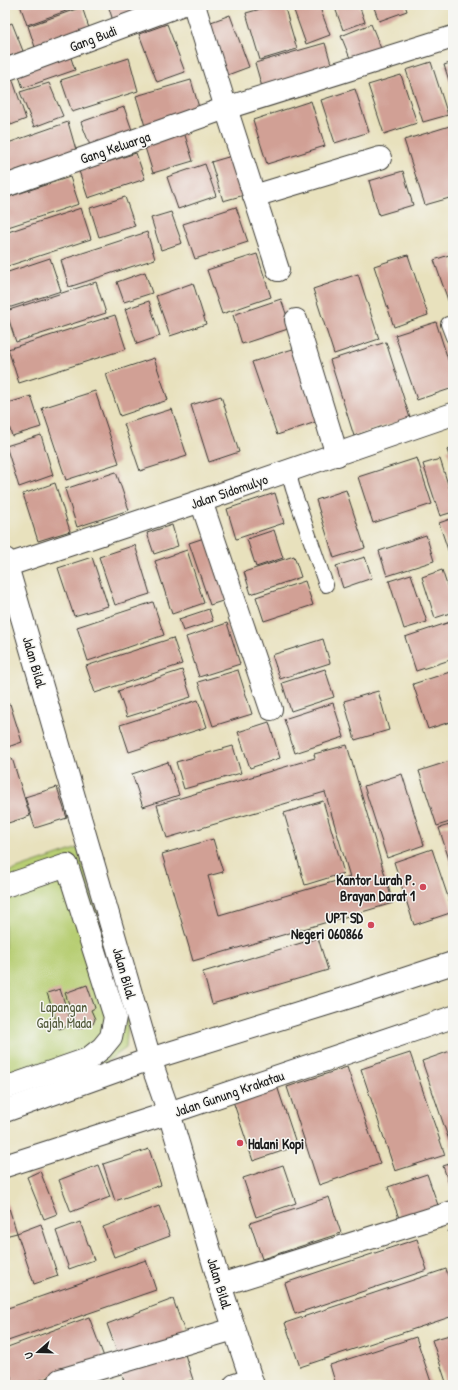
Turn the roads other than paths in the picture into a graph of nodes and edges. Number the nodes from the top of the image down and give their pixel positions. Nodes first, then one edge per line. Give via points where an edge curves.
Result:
1 (181, 5) edge
2 (194, 5) edge
3 (453, 36) edge
4 (5, 70) edge
5 (226, 108) junction
6 (380, 158) dead end
7 (5, 186) edge
8 (254, 196) junction
9 (278, 270) dead end
10 (296, 320) dead end
11 (448, 324) dead end
12 (453, 338) edge
13 (453, 414) edge
14 (337, 455) junction
15 (288, 471) junction
16 (201, 501) junction
17 (6, 564) edge
18 (326, 585) dead end
19 (271, 709) dead end
20 (92, 857) junction
21 (67, 865) junction
22 (5, 886) edge
23 (453, 963) edge
24 (453, 1017) edge
25 (150, 1059) junction
26 (5, 1088) edge
27 (5, 1111) edge
28 (169, 1113) junction
29 (5, 1166) edge
30 (453, 1212) edge
31 (220, 1285) junction
32 (234, 1329) junction
33 (60, 1380) dead end
34 (246, 1383) edge

1 - 4 street, Gang Budi
2 - 5 street
3 - 5 street, Gang Keluarga
5 - 7 street, Gang Keluarga
5 - 8 street
6 - 8 street
8 - 9 street
10 - 14 street
11 - 12 lane
13 - 14 street, Jalan Sidomulyo
14 - 15 street, Jalan Sidomulyo
15 - 16 street, Jalan Sidomulyo
15 - 18 lane
16 - 17 street, Jalan Sidomulyo
16 - 19 street
17 - 20 street, Jalan Bilal
20 - 21 street
20 - 25 street, Jalan Bilal
21 - 22 street
21 - 26 street via 115,1017 111,1037 88,1060
23 - 25 street
24 - 28 street, Jalan Gunung Krakatau
25 - 27 street
25 - 28 street, Jalan Bilal
28 - 29 street, Jalan Gunung Krakatau
28 - 31 street, Jalan Bilal
30 - 31 street
31 - 32 street, Jalan Bilal
32 - 33 street
32 - 34 street, Jalan Bilal

